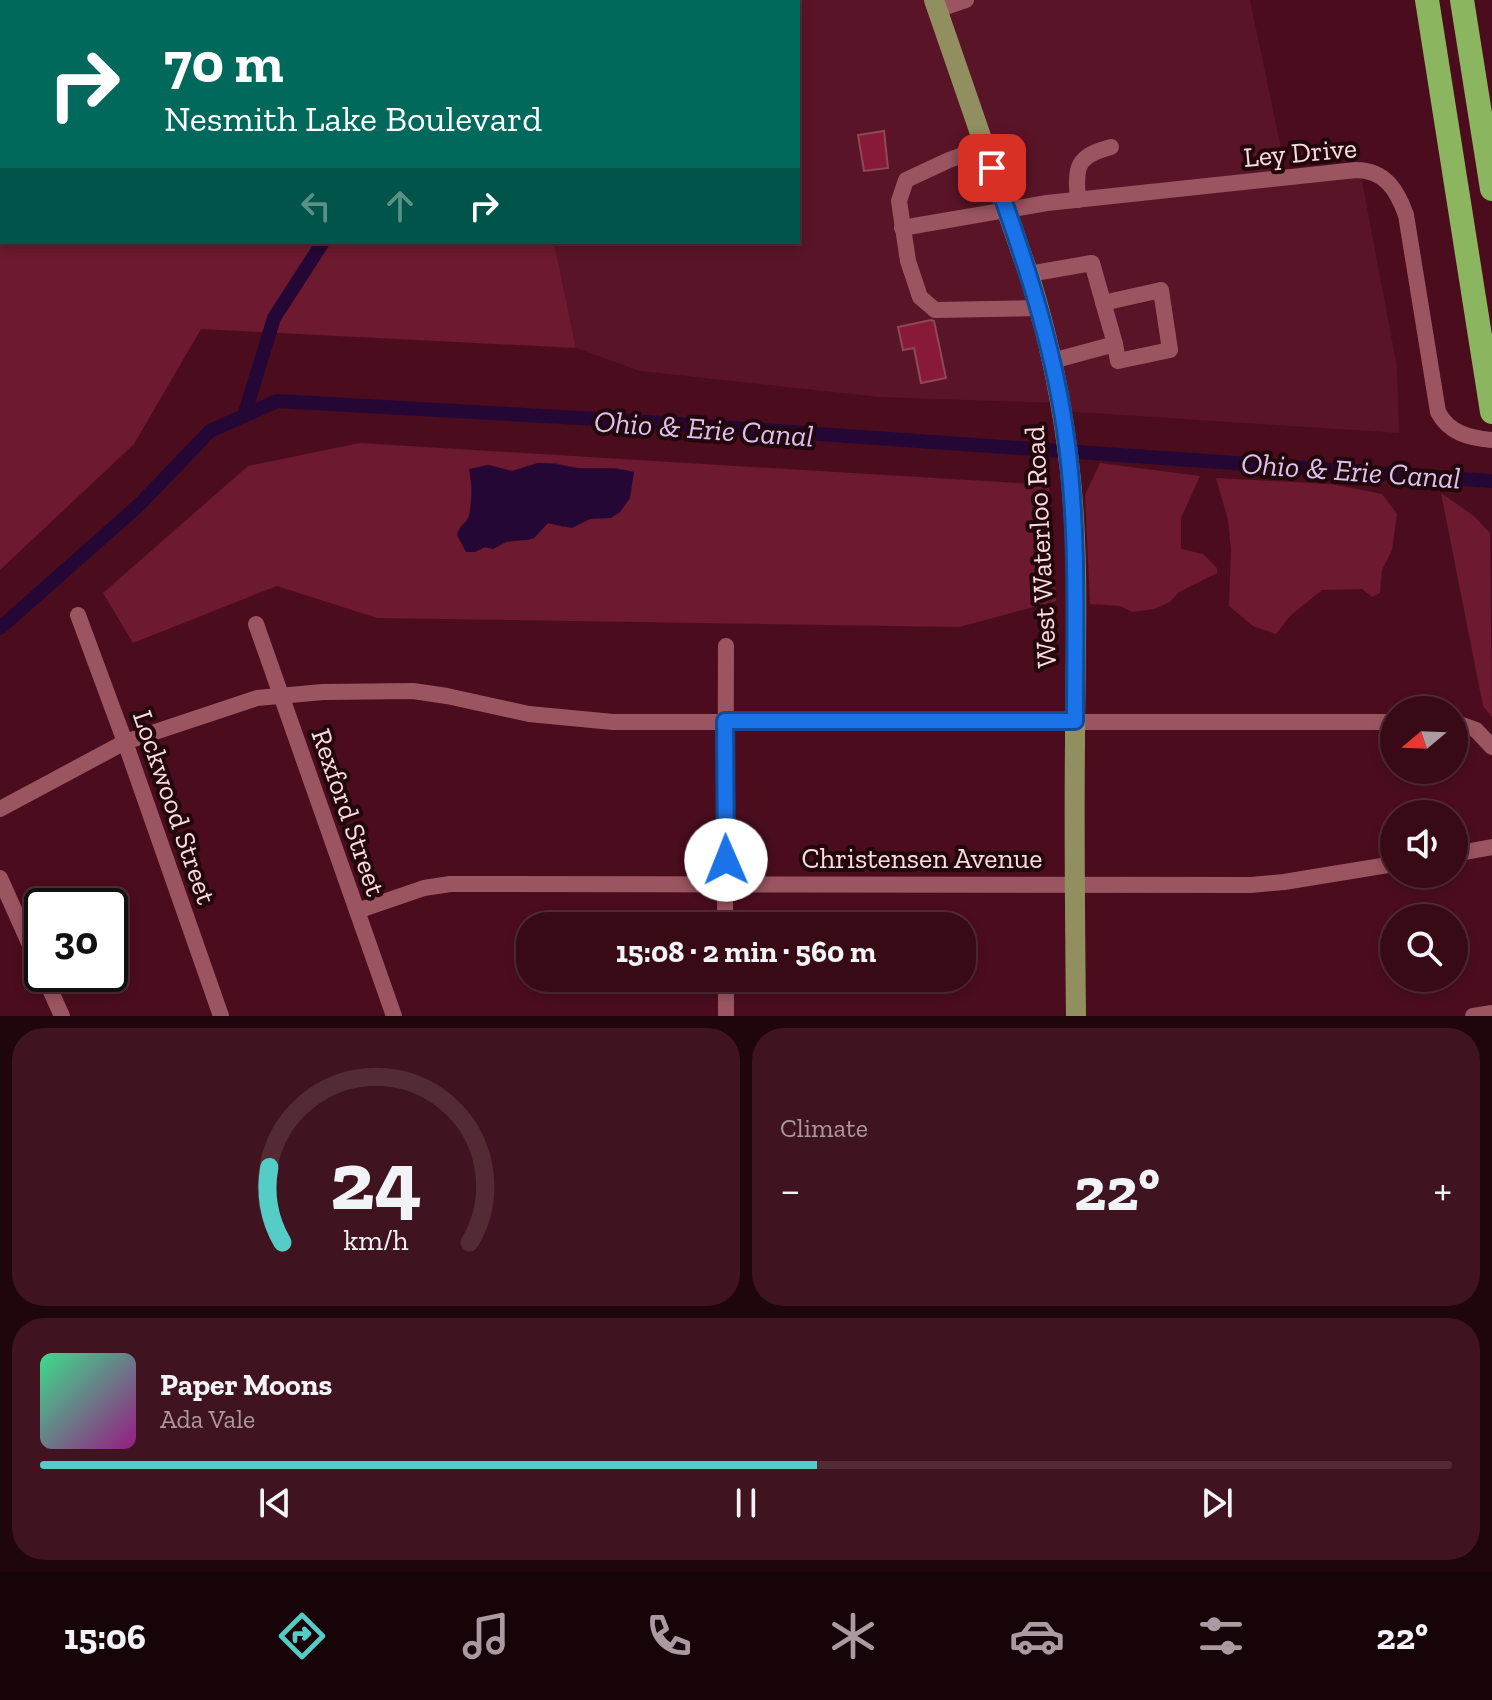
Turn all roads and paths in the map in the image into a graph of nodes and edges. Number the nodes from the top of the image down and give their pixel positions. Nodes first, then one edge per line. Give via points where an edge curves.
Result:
1 (966, 0) edge
2 (1427, 0) edge
3 (1462, 0) edge
4 (936, 5) edge
5 (985, 147) junction
6 (1111, 147) dead end
7 (1492, 189) edge
8 (1078, 200) junction
9 (1007, 210) junction
10 (902, 228) junction
11 (1029, 274) junction
12 (1103, 303) junction
13 (1039, 308) junction
14 (1115, 344) junction
15 (1052, 361) junction
16 (1491, 408) edge
17 (1492, 440) edge
18 (78, 615) dead end
19 (256, 624) dead end
20 (726, 646) dead end
21 (281, 695) junction
22 (725, 721) junction
23 (1075, 721) junction
24 (1380, 722) edge
25 (1468, 727) edge
26 (125, 742) junction
27 (1492, 747) edge
28 (0, 809) edge
29 (1492, 847) edge
30 (1468, 851) edge
31 (1380, 866) edge
32 (0, 878) edge
33 (726, 884) junction
34 (1074, 884) junction
35 (357, 911) junction
36 (725, 912) edge
37 (24, 932) edge
38 (51, 992) edge
39 (726, 992) edge
40 (1492, 1013) edge
41 (62, 1016) edge
42 (221, 1016) edge
43 (394, 1016) edge
44 (726, 1016) edge
45 (1076, 1016) edge
46 (1473, 1016) edge

1 - 4 street
2 - 16 highway
3 - 7 highway
4 - 5 main road, West Waterloo Road
5 - 9 main road, West Waterloo Road
5 - 10 street via 906,180 899,201
6 - 8 street via 1095,151 1075,170
8 - 9 street, Ley Drive
8 - 17 street, Ley Drive via 1342,171 1377,173 1396,191 1406,215 1438,412 1457,432
9 - 10 street, Ley Drive
9 - 11 main road, West Waterloo Road
10 - 13 street via 920,297 935,310
11 - 12 street via 1092,263
11 - 13 main road, West Waterloo Road
12 - 14 street
12 - 14 street via 1161,290 1170,350 1118,361
13 - 15 main road, West Waterloo Road
14 - 15 street
15 - 23 main road, West Waterloo Road via 1071,475
18 - 26 street, Lockwood Street
19 - 21 street, Rexford Street
20 - 22 street
21 - 22 street via 413,691 566,719
21 - 26 street via 237,703
21 - 35 street, Rexford Street
22 - 23 street
22 - 33 street
23 - 24 street
23 - 34 main road, West Waterloo Road
25 - 27 street
26 - 28 street
26 - 42 street, Lockwood Street
29 - 30 street
31 - 34 street, Christensen Avenue via 1268,884
32 - 37 street
33 - 34 street, Christensen Avenue
33 - 35 street, Christensen Avenue via 450,884
33 - 36 street
34 - 45 main road, West Waterloo Road
35 - 43 street, Rexford Street
38 - 41 street
39 - 44 street
40 - 46 street

